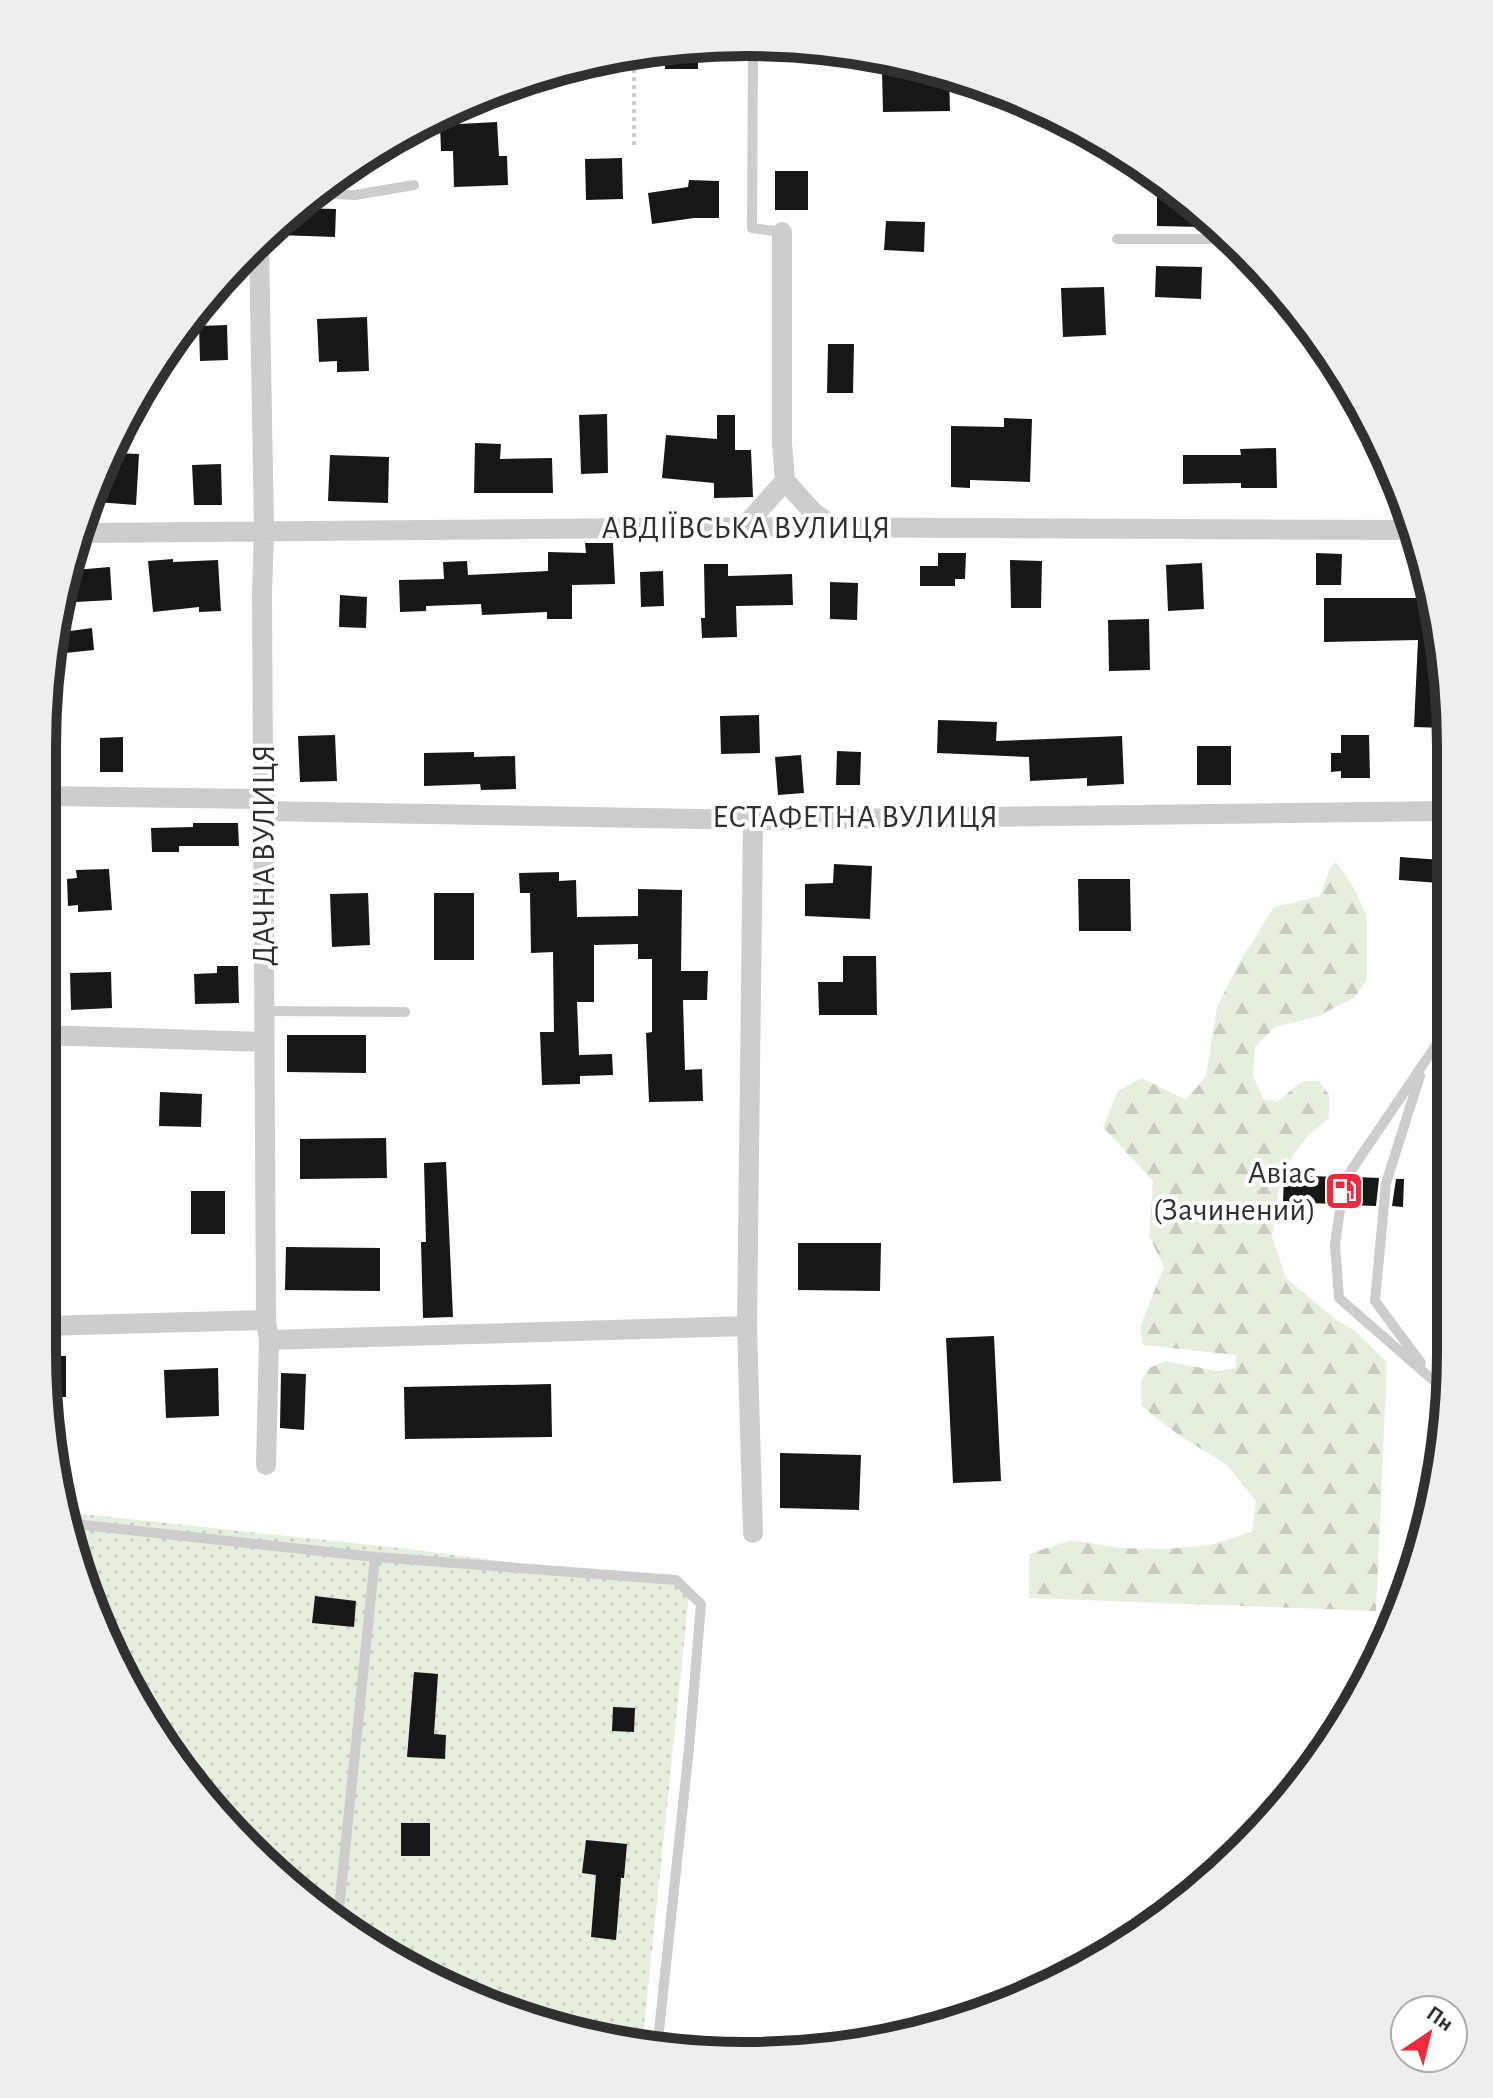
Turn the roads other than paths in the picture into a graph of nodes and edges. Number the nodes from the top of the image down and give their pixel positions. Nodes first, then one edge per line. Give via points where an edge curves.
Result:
1 (753, 56) edge
2 (414, 185) dead end
3 (333, 194) edge
4 (782, 232) joint
5 (1117, 239) dead end
6 (1215, 239) edge
7 (259, 257) edge
8 (785, 481) junction
9 (744, 527) junction
10 (833, 527) junction
11 (264, 530) junction
12 (1402, 530) edge
13 (91, 533) edge
14 (56, 797) edge
15 (264, 805) junction
16 (1437, 811) edge
17 (753, 820) junction
18 (264, 1011) junction
19 (405, 1012) dead end
20 (56, 1035) edge
21 (264, 1042) junction
22 (1437, 1044) edge
23 (1425, 1063) junction
24 (56, 1326) edge
25 (747, 1326) junction
26 (268, 1330) junction
27 (1436, 1380) edge
28 (1436, 1383) edge
29 (266, 1465) dead end
30 (79, 1524) edge
31 (753, 1533) dead end
32 (375, 1557) junction
33 (339, 1909) edge
34 (658, 2036) edge

1 - 4 lane via 752,228
2 - 3 lane
4 - 8 street
5 - 6 lane
7 - 11 street, ДАЧНА ВУЛИЦЯ
8 - 9 street
8 - 10 street
9 - 10 street, АВДІЇВСЬКА ВУЛИЦЯ
9 - 11 street, АВДІЇВСЬКА ВУЛИЦЯ
10 - 12 street, АВДІЇВСЬКА ВУЛИЦЯ
11 - 13 street, АВДІЇВСЬКА ВУЛИЦЯ
11 - 15 street, ДАЧНА ВУЛИЦЯ
14 - 15 street, ЕСТАФЕТНА ВУЛИЦЯ
15 - 17 street, ЕСТАФЕТНА ВУЛИЦЯ
15 - 18 street, ДАЧНА ВУЛИЦЯ
16 - 17 street, ЕСТАФЕТНА ВУЛИЦЯ
17 - 25 street
18 - 19 lane
18 - 21 street, ДАЧНА ВУЛИЦЯ
20 - 21 street
21 - 26 street, ДАЧНА ВУЛИЦЯ
22 - 23 lane
23 - 27 lane via 1386,1183 1375,1301
23 - 28 lane via 1344,1181 1335,1245 1339,1298
24 - 26 street
25 - 26 street
25 - 31 street
26 - 29 street, ДАЧНА ВУЛИЦЯ
30 - 32 lane
32 - 33 lane
32 - 34 lane via 676,1580 701,1604

